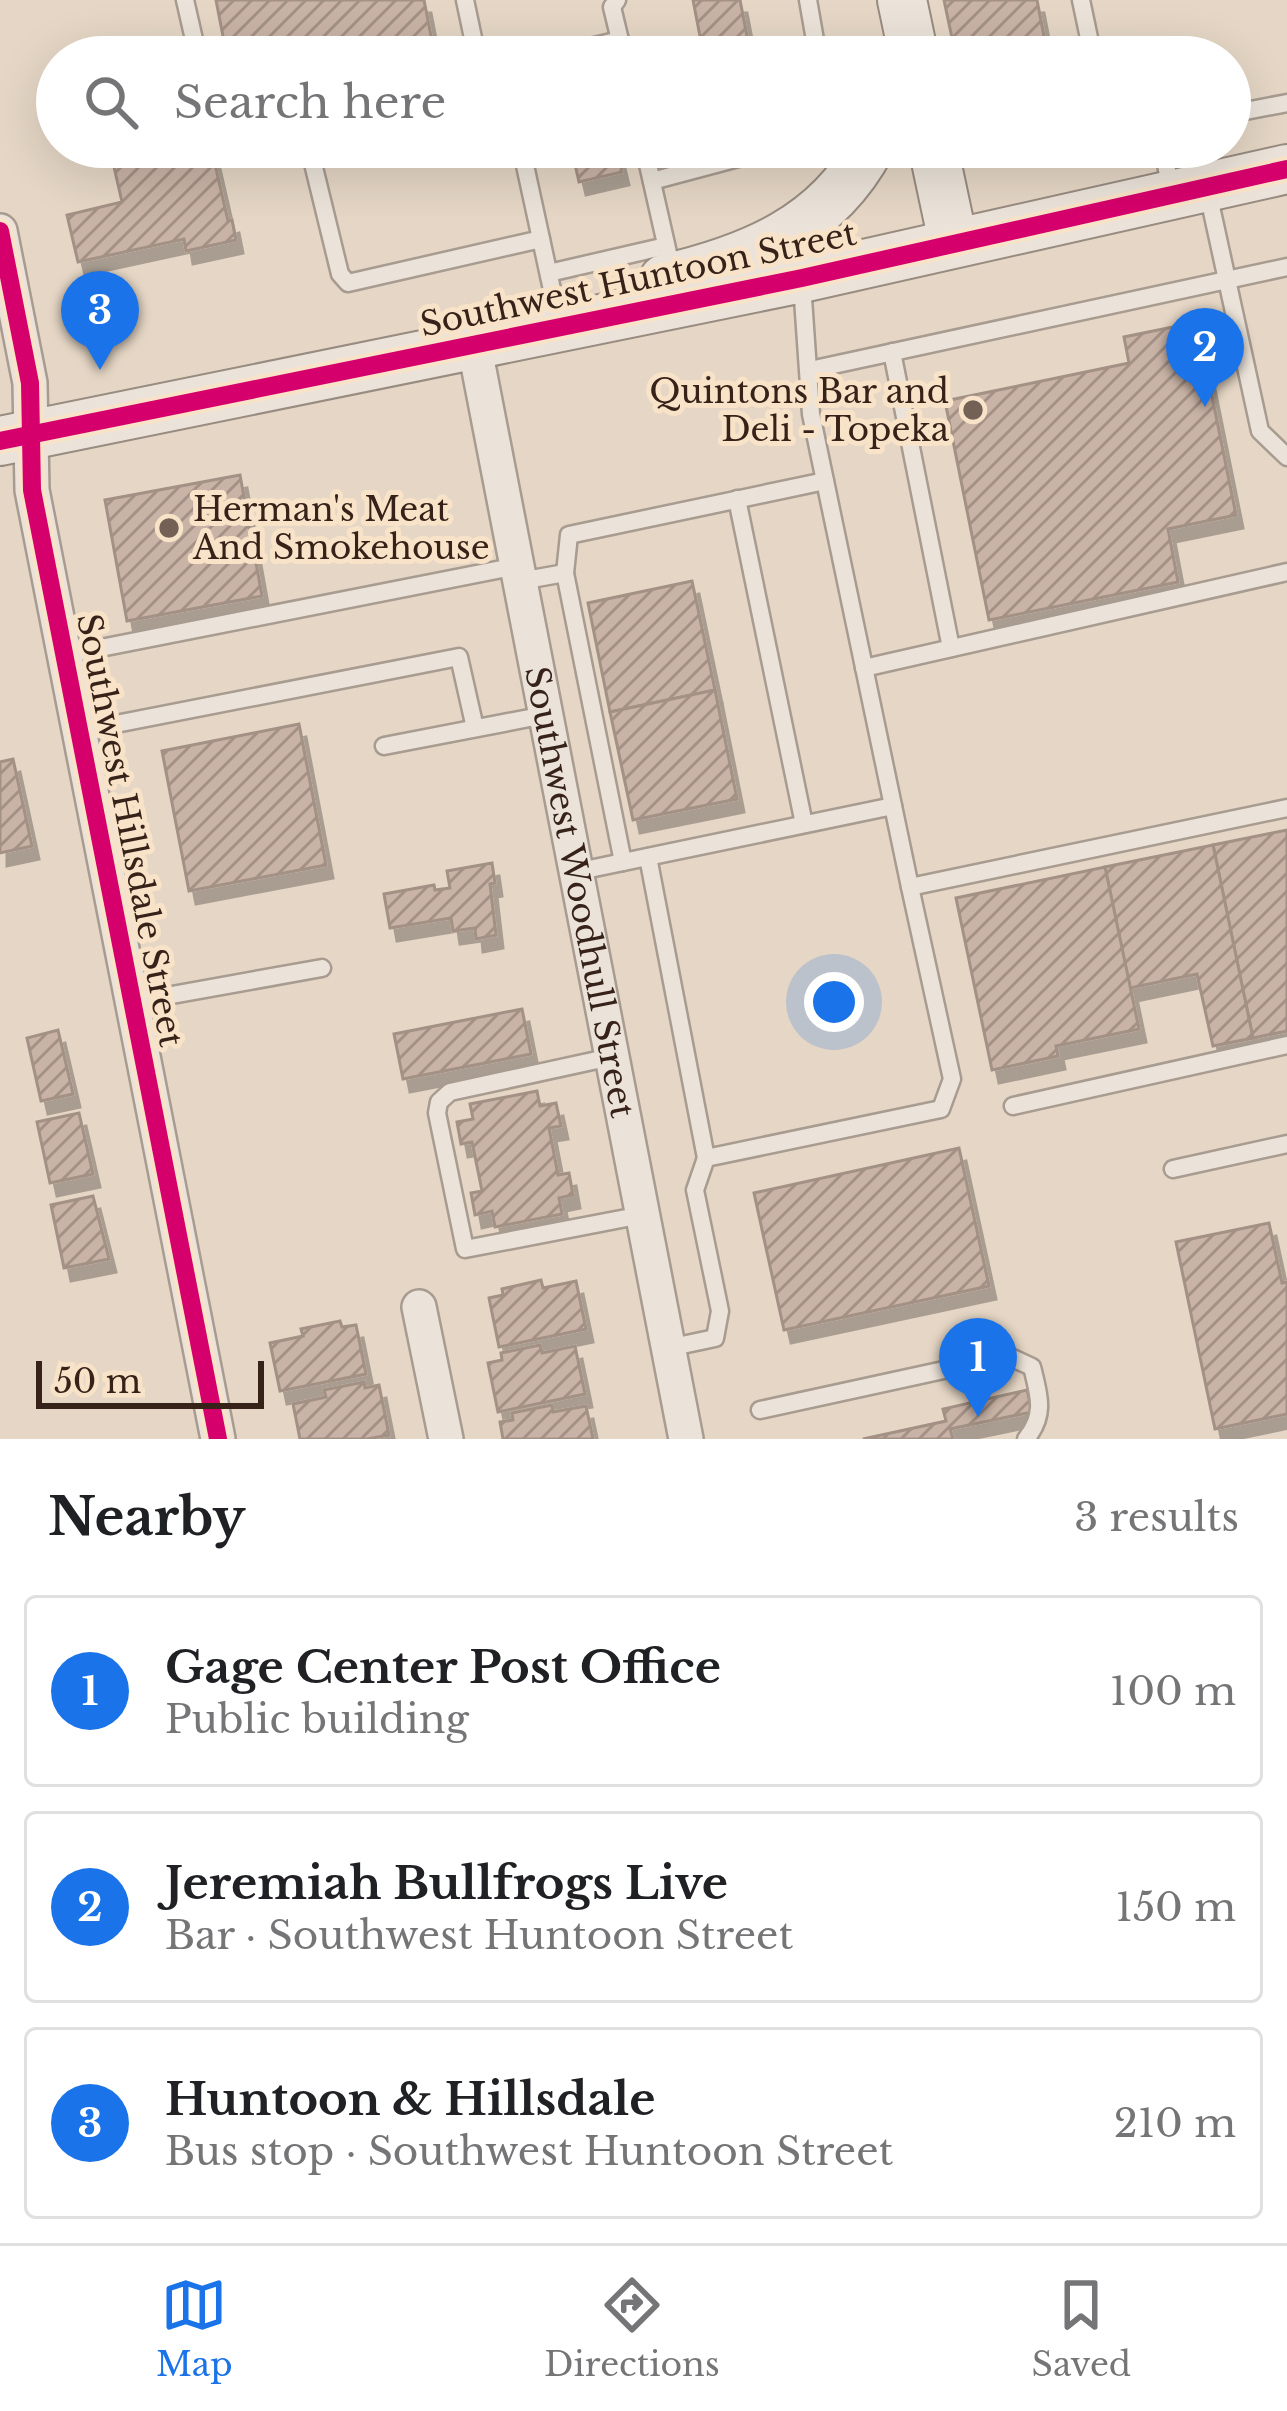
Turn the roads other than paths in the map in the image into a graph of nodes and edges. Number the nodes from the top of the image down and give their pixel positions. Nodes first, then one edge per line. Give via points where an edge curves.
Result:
1 (184, 0) edge
2 (465, 0) edge
3 (617, 0) edge
4 (808, 0) edge
5 (884, 0) edge
6 (902, 0) edge
7 (1081, 0) edge
8 (193, 36) edge
9 (473, 36) edge
10 (619, 36) edge
11 (814, 36) edge
12 (890, 36) edge
13 (910, 36) edge
14 (1089, 36) edge
15 (1287, 103) edge
16 (1251, 110) edge
17 (314, 168) edge
18 (525, 168) edge
19 (649, 168) edge
20 (701, 168) edge
21 (856, 168) edge
22 (937, 168) edge
23 (1287, 169) edge
24 (1180, 176) edge
25 (652, 181) junction
26 (0, 231) edge
27 (541, 239) junction
28 (953, 241) junction
29 (1287, 266) edge
30 (549, 274) junction
31 (673, 275) junction
32 (802, 278) junction
33 (1226, 279) junction
34 (560, 327) junction
35 (475, 344) junction
36 (892, 352) junction
37 (810, 370) junction
38 (15, 438) edge
39 (1287, 457) edge
40 (825, 481) junction
41 (737, 499) junction
42 (1287, 572) edge
43 (518, 573) junction
44 (565, 573) junction
45 (951, 648) junction
46 (64, 655) junction
47 (864, 668) junction
48 (545, 716) junction
49 (475, 728) junction
50 (80, 731) junction
51 (383, 746) dead end
52 (893, 806) junction
53 (1287, 808) edge
54 (804, 824) junction
55 (648, 857) junction
56 (623, 862) junction
57 (575, 872) junction
58 (910, 887) junction
59 (322, 968) dead end
60 (133, 1002) junction
61 (1287, 1045) edge
62 (611, 1058) junction
63 (1012, 1106) dead end
64 (1287, 1144) edge
65 (706, 1158) junction
66 (1173, 1169) dead end
67 (642, 1215) junction
68 (419, 1307) dead end
69 (668, 1348) junction
70 (760, 1410) dead end
71 (218, 1439) edge
72 (446, 1439) edge
73 (686, 1439) edge
74 (1025, 1439) edge

1 - 8 lane
2 - 9 lane
3 - 10 lane
4 - 11 lane
5 - 12 main road
6 - 13 main road
7 - 14 lane
15 - 16 lane
17 - 27 lane via 347,283
18 - 27 lane
19 - 25 lane
20 - 25 lane
21 - 31 main road via 818,214 775,242
22 - 28 main road
23 - 24 main road, Southwest Huntoon Street
24 - 28 main road, Southwest Huntoon Street
24 - 33 lane
25 - 31 lane
26 - 38 street, Southwest Hillsdale Street via 30,383
27 - 30 lane
28 - 32 main road, Southwest Huntoon Street
29 - 33 lane
30 - 31 lane
30 - 34 lane
31 - 32 main road, Southwest Huntoon Street
31 - 34 main road via 589,299
32 - 37 lane
33 - 36 lane
33 - 39 lane via 1260,430
34 - 35 main road, Southwest Huntoon Street
35 - 38 main road, Southwest Huntoon Street
35 - 43 street, Southwest Woodhull Street
36 - 37 lane
36 - 45 lane
37 - 40 lane
38 - 46 street, Southwest Hillsdale Street
40 - 41 lane
40 - 47 lane
41 - 44 lane via 569,535
41 - 54 lane
42 - 45 lane
43 - 44 lane
43 - 46 lane
43 - 48 street, Southwest Woodhull Street
44 - 56 lane
45 - 47 lane
46 - 50 street, Southwest Hillsdale Street
47 - 52 lane
48 - 49 lane
48 - 57 street, Southwest Woodhull Street
49 - 50 lane via 459,657
49 - 51 lane
50 - 60 street, Southwest Hillsdale Street
52 - 54 lane
52 - 58 lane
53 - 58 lane
54 - 55 lane
55 - 56 lane
55 - 65 lane
56 - 57 lane
57 - 62 street, Southwest Woodhull Street
58 - 65 lane via 952,1078 941,1108
59 - 60 lane
60 - 71 street, Southwest Hillsdale Street
61 - 63 lane
62 - 67 street, Southwest Woodhull Street
62 - 67 lane via 450,1092 437,1113 465,1249
64 - 66 lane
65 - 69 lane via 694,1190 720,1311 715,1338
67 - 69 street, Southwest Woodhull Street
68 - 72 street
69 - 73 street, Southwest Woodhull Street
70 - 74 lane via 1008,1356 1032,1366 1042,1406

